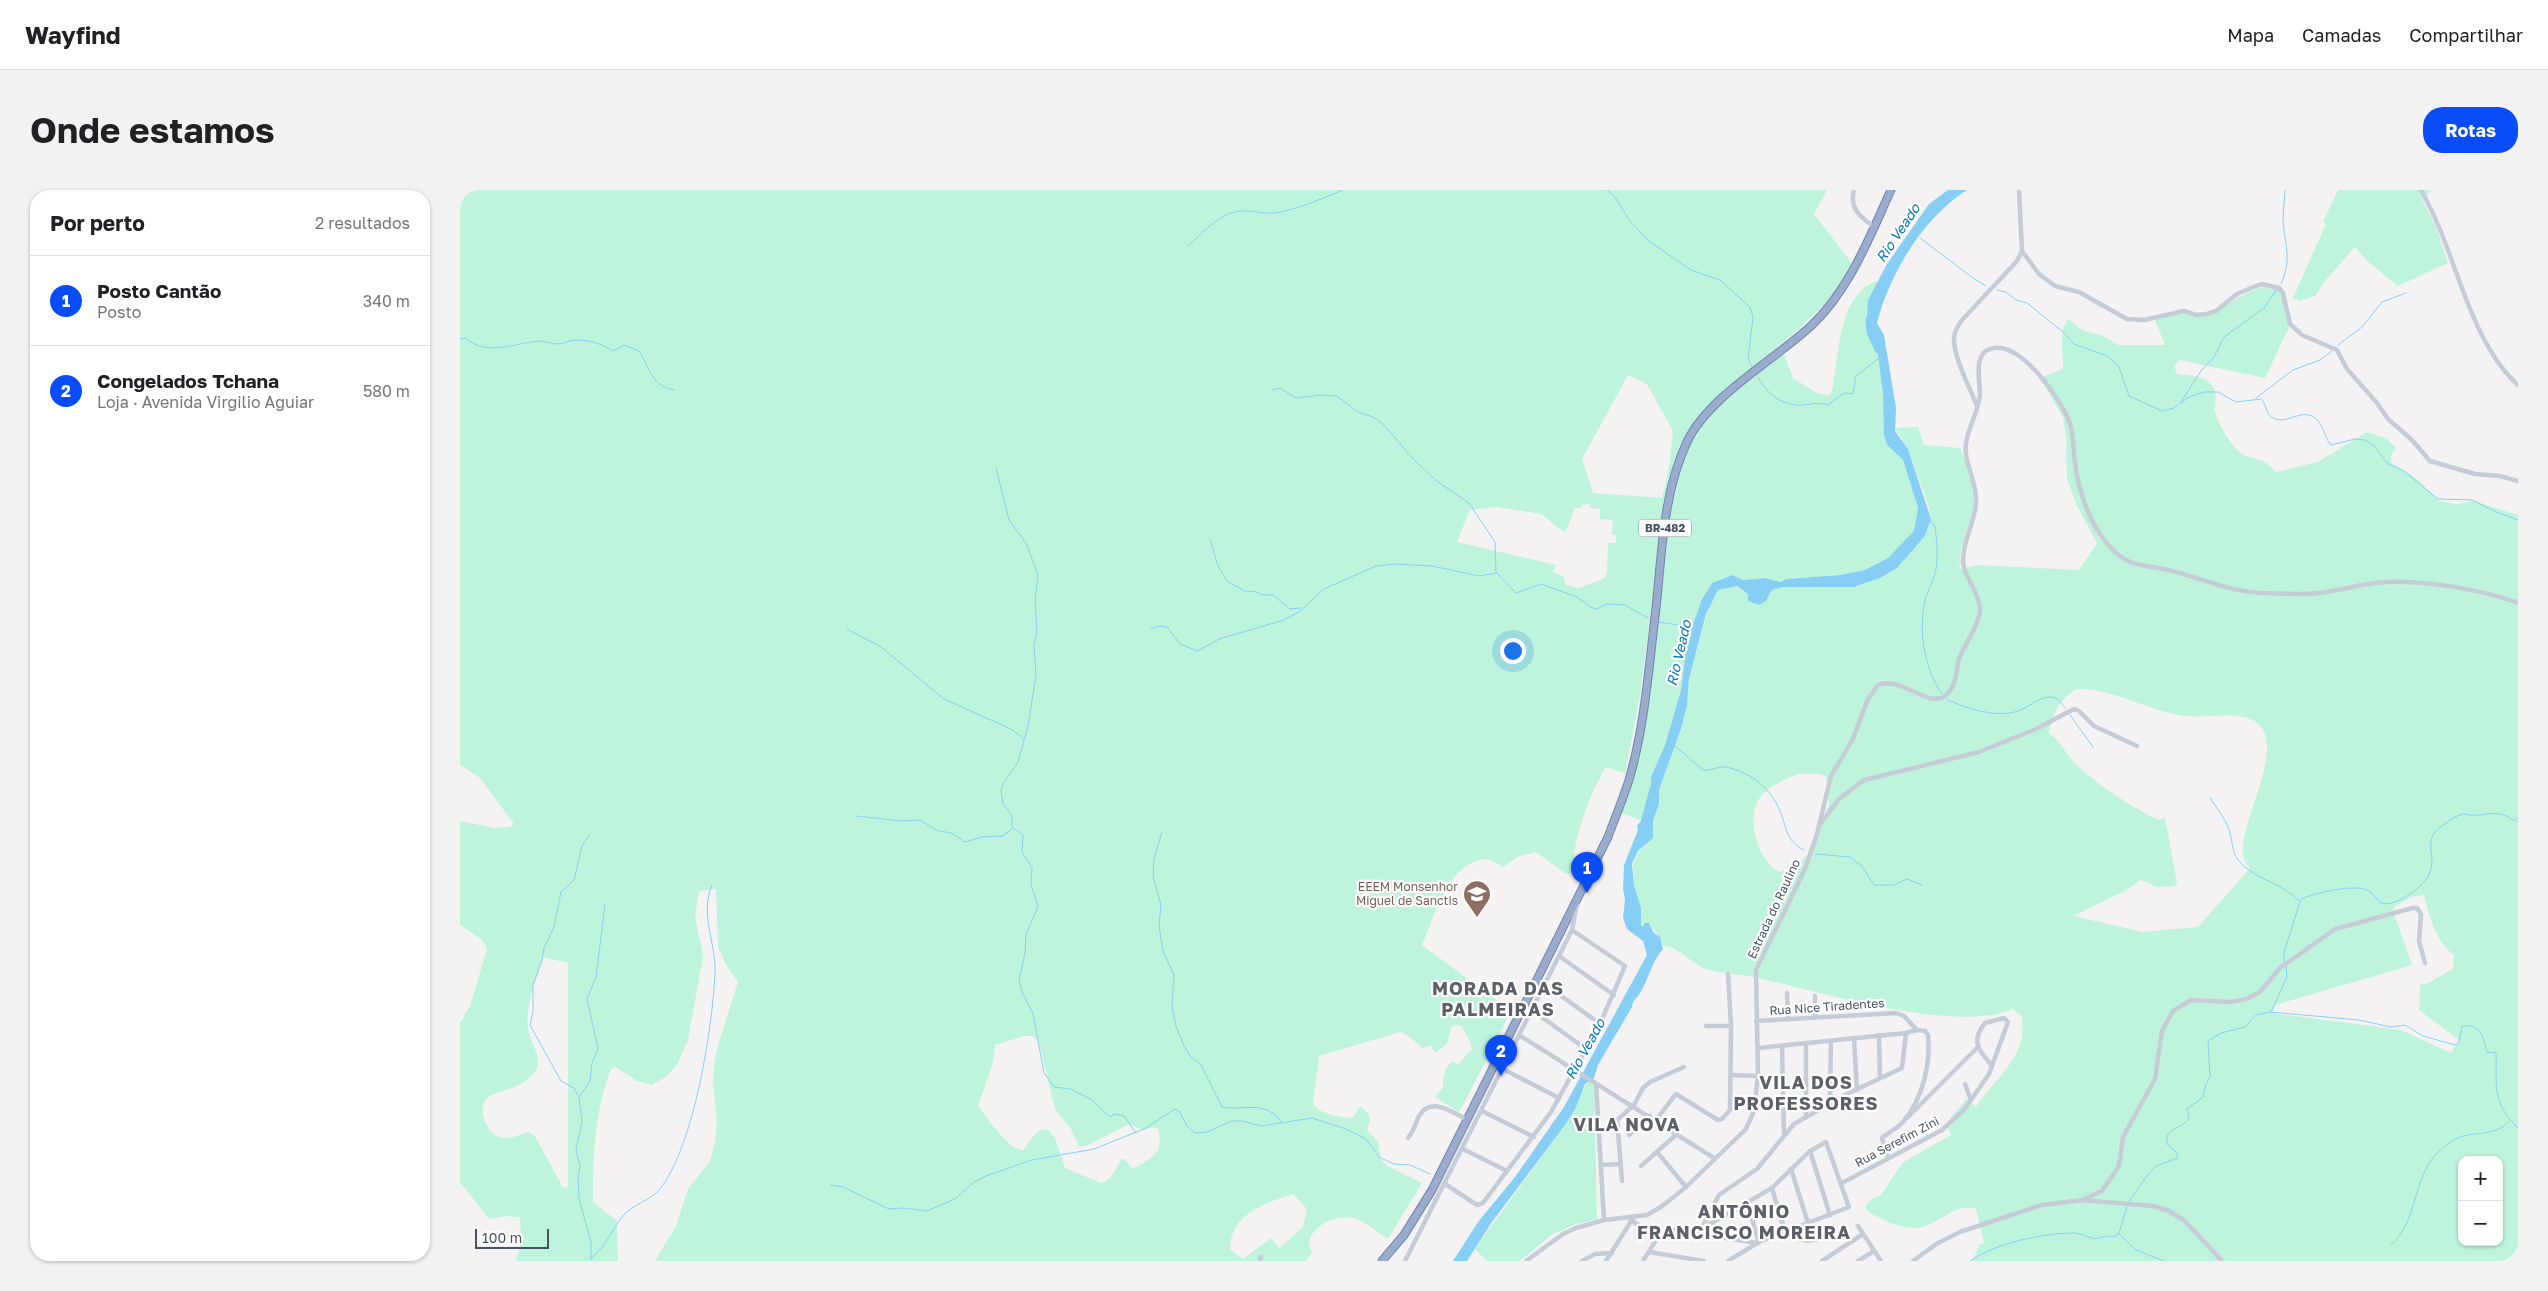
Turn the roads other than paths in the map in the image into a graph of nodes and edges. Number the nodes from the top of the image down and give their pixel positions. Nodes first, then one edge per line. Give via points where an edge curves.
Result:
1 (1854, 190) edge
2 (1892, 190) edge
3 (2019, 190) edge
4 (2421, 190) edge
5 (1874, 227) junction
6 (2022, 252) junction
7 (2518, 385) edge
8 (1977, 406) junction
9 (2518, 481) edge
10 (2518, 603) edge
11 (2137, 746) dead end
12 (1819, 827) junction
13 (1577, 902) junction
14 (1572, 930) junction
15 (1559, 956) junction
16 (2425, 963) dead end
17 (1728, 974) dead end
18 (1545, 984) junction
19 (1787, 992) dead end
20 (1614, 994) junction
21 (1815, 996) dead end
22 (1532, 1010) junction
23 (1815, 1017) junction
24 (1788, 1018) junction
25 (1756, 1021) junction
26 (1600, 1024) junction
27 (1706, 1026) dead end
28 (1731, 1026) junction
29 (1916, 1030) junction
30 (1906, 1033) junction
31 (1519, 1035) junction
32 (1879, 1035) junction
33 (1854, 1038) junction
34 (1831, 1041) junction
35 (1806, 1043) junction
36 (1782, 1046) junction
37 (1759, 1048) junction
38 (1977, 1048) junction
39 (1586, 1049) junction
40 (1992, 1066) junction
41 (1684, 1067) dead end
42 (1503, 1069) junction
43 (1574, 1070) junction
44 (1731, 1075) junction
45 (1758, 1076) junction
46 (1880, 1078) junction
47 (1596, 1084) junction
48 (1965, 1084) dead end
49 (1857, 1090) junction
50 (1558, 1098) junction
51 (1971, 1100) junction
52 (1830, 1103) junction
53 (1634, 1105) junction
54 (1482, 1111) junction
55 (1650, 1116) junction
56 (1806, 1116) junction
57 (1468, 1120) junction
58 (1656, 1120) junction
59 (1904, 1121) junction
60 (1677, 1134) junction
61 (1784, 1134) junction
62 (1629, 1135) dead end
63 (1534, 1136) junction
64 (1408, 1138) dead end
65 (1463, 1148) junction
66 (1810, 1151) junction
67 (1658, 1152) junction
68 (1714, 1158) junction
69 (1888, 1158) junction
70 (1621, 1164) junction
71 (1601, 1165) junction
72 (1641, 1166) dead end
73 (1791, 1169) junction
74 (1507, 1171) junction
75 (1622, 1181) dead end
76 (1842, 1183) junction
77 (1446, 1184) junction
78 (1686, 1187) junction
79 (1772, 1188) junction
80 (2082, 1200) junction
81 (1747, 1202) junction
82 (1830, 1215) junction
83 (1632, 1219) junction
84 (1604, 1220) junction
85 (1805, 1224) junction
86 (1858, 1226) dead end
87 (1700, 1231) junction
88 (1785, 1232) junction
89 (1863, 1234) junction
90 (1778, 1235) junction
91 (1658, 1237) junction
92 (1828, 1237) dead end
93 (1808, 1241) junction
94 (1758, 1243) junction
95 (1874, 1251) junction
96 (1649, 1252) junction
97 (1612, 1253) junction
98 (1382, 1261) edge
99 (1405, 1261) edge
100 (1526, 1261) edge
101 (1582, 1261) edge
102 (1606, 1261) edge
103 (1643, 1261) edge
104 (1704, 1261) edge
105 (1728, 1261) edge
106 (1822, 1261) edge
107 (1858, 1261) edge
108 (1881, 1261) edge
109 (1912, 1261) edge
110 (2222, 1261) edge

1 - 5 street via 1854,209
2 - 5 highway, BR-482
3 - 6 street
4 - 7 street via 2438,225 2466,301 2503,368
5 - 13 highway, BR-482 via 1832,304 1811,326 1710,409 1688,439 1668,502 1648,675 1629,779 1608,837
6 - 8 street via 1955,330 1955,350
6 - 9 street via 2039,274 2055,286 2078,292 2127,319 2144,320 2184,311 2207,314 2251,288 2262,284 2278,288 2283,293 2290,324 2302,335 2337,350 2347,369 2388,419 2430,461 2475,474
8 - 10 street via 1980,398 1979,362 1983,352 1991,348 2007,349 2036,371 2052,390 2069,422 2078,482 2093,521 2114,551 2135,564 2170,570 2241,591 2266,594 2312,594 2390,582 2445,586
8 - 12 street, Estrada do Raulino via 1966,444 1977,501 1963,560 1965,574 1980,603 1975,627 1959,659 1951,688 1943,698 1934,699 1890,682 1872,692 1853,740 1831,776
11 - 12 street via 2094,726 2074,709 2036,730 1979,752 1864,780 1839,799
12 - 25 street, Estrada do Raulino via 1800,882 1756,970
13 - 14 street
13 - 57 highway, BR-482
14 - 15 street
14 - 20 street via 1624,964 1626,969
15 - 18 street
15 - 20 street
16 - 80 street via 2419,941 2421,914 2413,908 2335,929 2280,968 2260,992 2246,999 2230,1002 2195,1000 2180,1005 2165,1022 2155,1079 2123,1137 2119,1166 2102,1191
17 - 28 street
18 - 22 street
18 - 26 street
19 - 24 street
20 - 26 street
21 - 23 street
22 - 31 street
22 - 39 street
23 - 24 street, Rua Nice Tiradentes
23 - 29 street, Rua Nice Tiradentes via 1899,1013
24 - 25 street, Rua Nice Tiradentes
25 - 37 street
26 - 39 street
27 - 28 street
28 - 44 street
29 - 30 street
29 - 59 street via 1925,1031 1928,1035 1927,1067 1919,1094
30 - 32 street
30 - 46 street via 1902,1068
31 - 42 street
31 - 43 street
32 - 33 street
32 - 46 street
33 - 34 street
33 - 49 street
34 - 35 street
34 - 52 street
35 - 36 street
35 - 56 street
36 - 37 street
36 - 61 street
37 - 45 street
38 - 40 street
38 - 40 street, Rua Serefim Zini via 1985,1023 2007,1020
38 - 59 street
39 - 43 street
40 - 51 street, Rua Serefim Zini
41 - 53 street via 1650,1082
42 - 50 street
42 - 54 street
43 - 47 street
43 - 50 street
44 - 45 street
44 - 58 street via 1731,1105 1722,1119 1716,1119 1676,1094
45 - 68 street via 1754,1111 1746,1129
46 - 49 street
47 - 53 street
47 - 71 street
48 - 51 street
49 - 52 street
50 - 63 street
51 - 69 street, Rua Serefim Zini via 1949,1125
52 - 56 street
53 - 55 street
53 - 70 street via 1618,1117
54 - 63 street
54 - 65 street
55 - 58 street
55 - 62 street
56 - 61 street
57 - 64 street via 1432,1106 1421,1114
57 - 98 highway, BR-482 via 1415,1219
58 - 60 street
59 - 69 street via 1882,1138
60 - 67 street
60 - 68 street
61 - 87 street via 1756,1169 1719,1195
63 - 74 street
65 - 74 street
65 - 77 street
66 - 73 street
66 - 76 street via 1824,1142
66 - 82 street
67 - 72 street
67 - 78 street
68 - 78 street
69 - 76 street, Rua Serefim Zini
70 - 71 street
70 - 75 street
71 - 84 street
73 - 79 street
73 - 85 street
74 - 77 street via 1483,1203 1477,1206
76 - 82 street via 1850,1204 1848,1208
77 - 99 street
78 - 83 street via 1661,1207
79 - 81 street
79 - 88 street
80 - 109 street via 2042,1206 1960,1232 1938,1242
80 - 110 street via 2163,1208 2184,1220
81 - 87 street
81 - 94 street
82 - 85 street
83 - 84 street
83 - 91 street
83 - 97 street
84 - 100 street via 1569,1231
85 - 88 street
85 - 93 street
86 - 89 street
87 - 91 street via 1674,1229 1664,1231
87 - 94 street
88 - 90 street
89 - 95 street
89 - 106 street
90 - 93 street
90 - 94 street
91 - 96 street
92 - 93 street
94 - 105 street
95 - 107 street
95 - 108 street
96 - 103 street
96 - 104 street
97 - 101 street via 1594,1254
97 - 102 street

